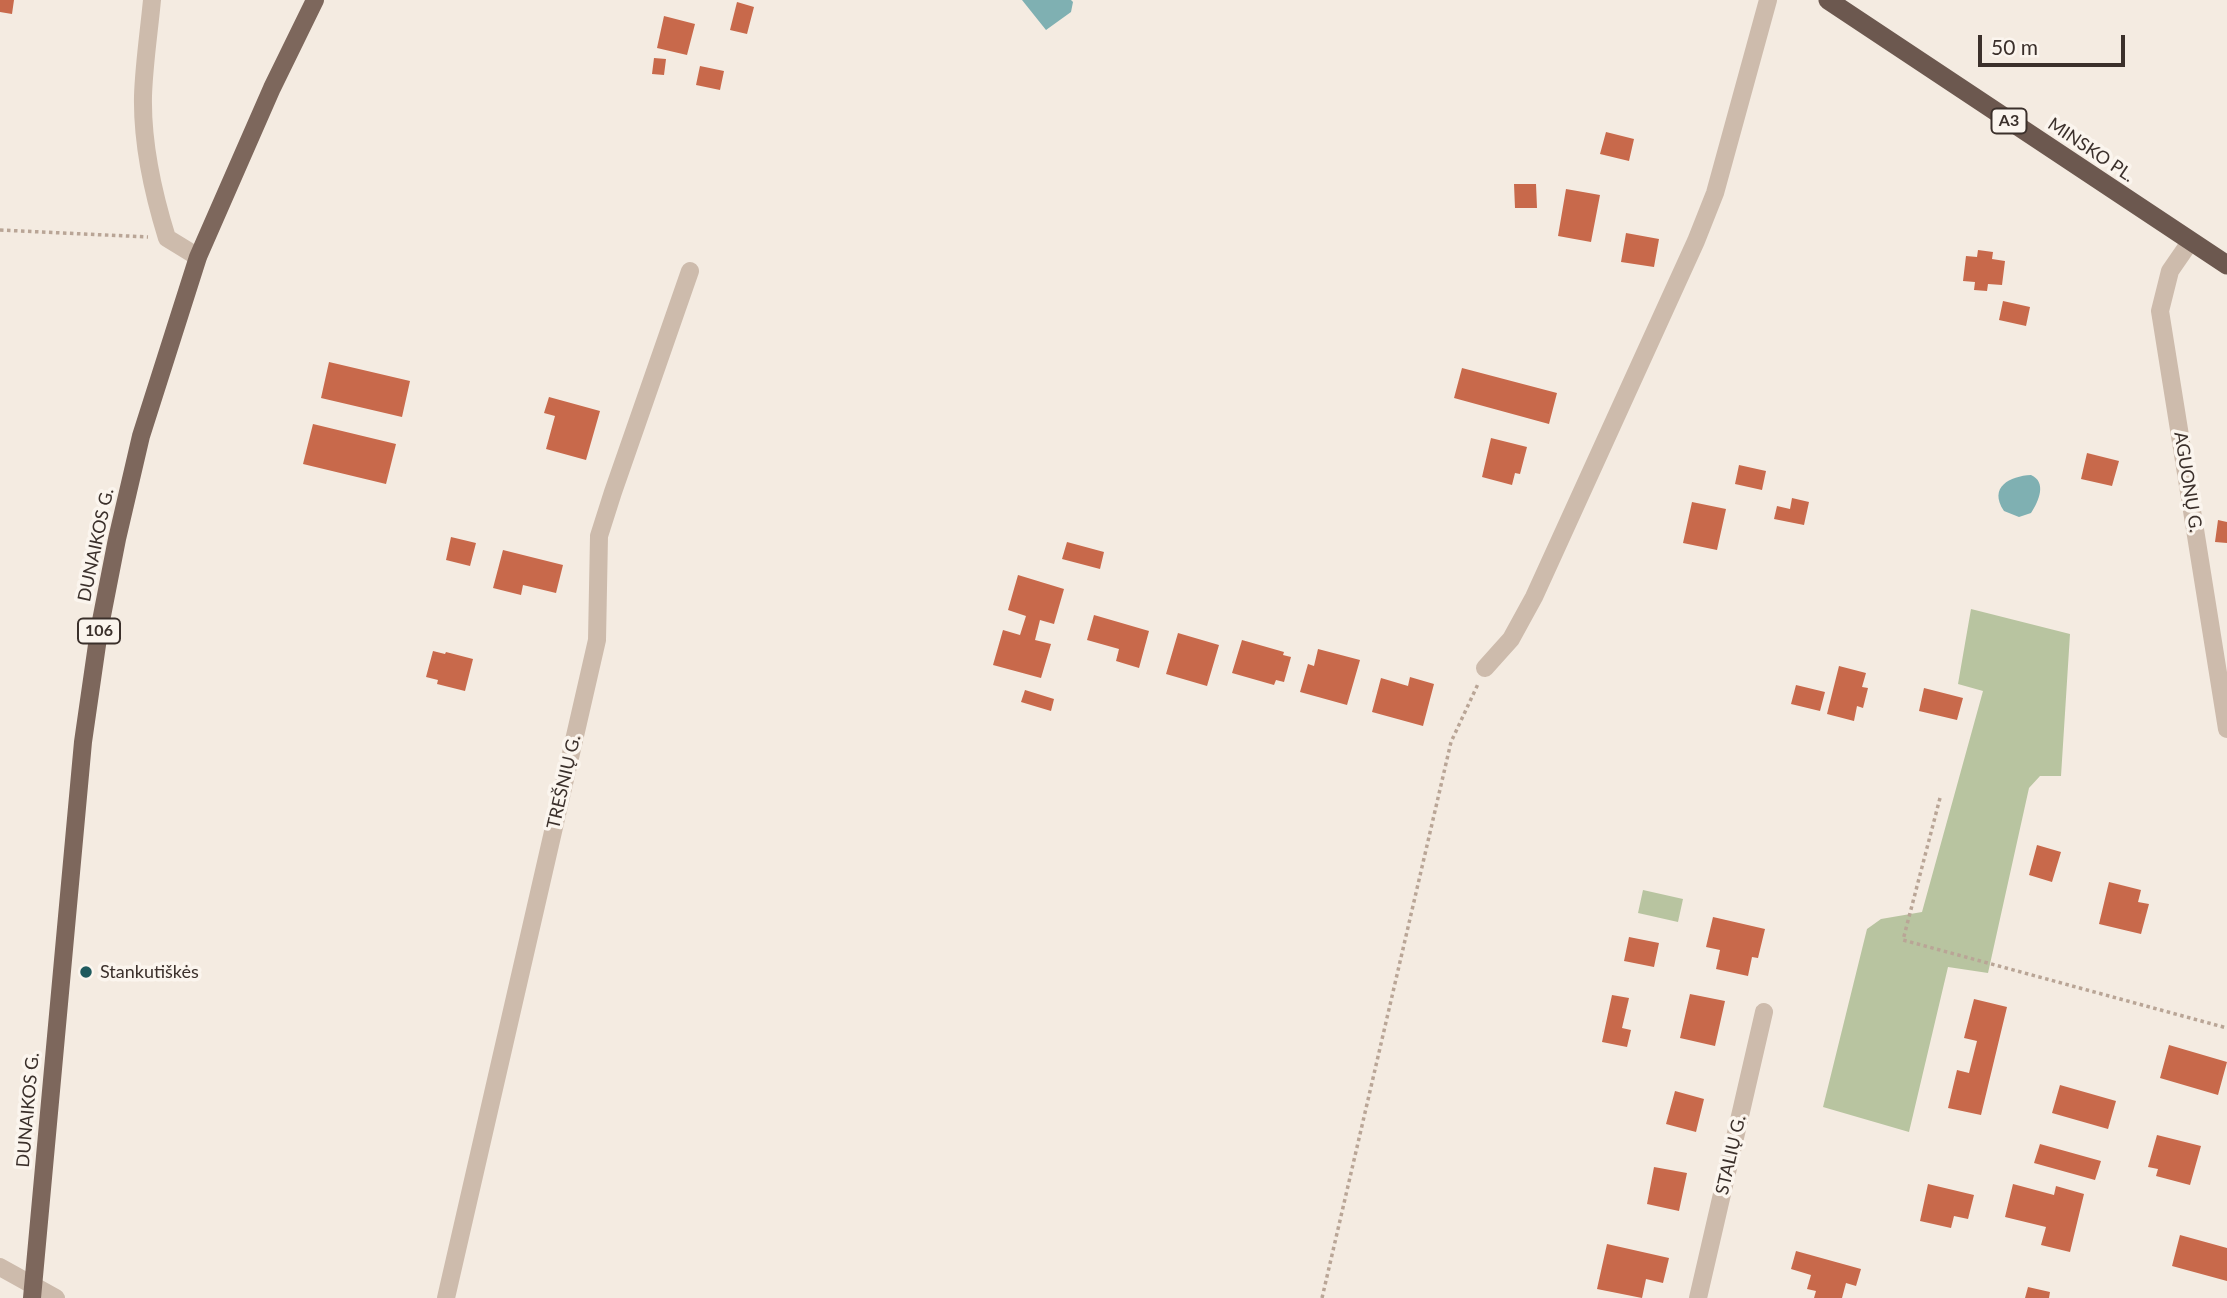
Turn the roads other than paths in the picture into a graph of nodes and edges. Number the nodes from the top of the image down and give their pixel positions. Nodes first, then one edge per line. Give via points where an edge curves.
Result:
1 (152, 0) edge
2 (315, 0) edge
3 (1768, 0) edge
4 (1828, 0) edge
5 (2190, 242) junction
6 (198, 257) junction
7 (2227, 265) edge
8 (690, 271) dead end
9 (1485, 668) road end
10 (2227, 729) edge
11 (1764, 1012) dead end
12 (0, 1267) edge
13 (32, 1292) edge
14 (56, 1298) edge
15 (446, 1298) edge
16 (1698, 1298) edge

1 - 6 street via 143,96 155,201 167,238
2 - 6 main road, DUNAIKOS G. / 106
3 - 9 street via 1715,193 1696,241 1534,597 1511,639
4 - 5 highway, MINSKO PL. / A3
5 - 7 highway, MINSKO PL. / A3
5 - 10 street, AGUONŲ G. via 2170,271 2160,311
6 - 13 main road, DUNAIKOS G. / 106 via 141,436 99,631 83,742
8 - 15 street, TREŠNIŲ G. via 599,536 597,639
11 - 16 street, STALIŲ G.
12 - 13 street
13 - 14 street

